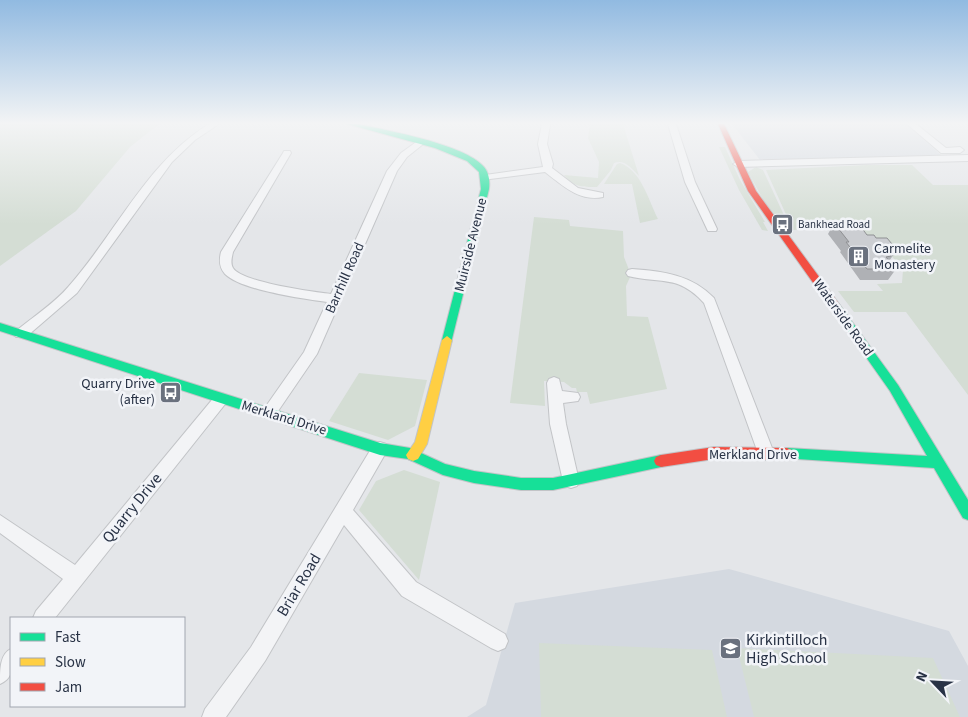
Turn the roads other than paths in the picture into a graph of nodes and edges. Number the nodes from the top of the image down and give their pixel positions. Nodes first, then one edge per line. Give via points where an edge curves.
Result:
1 (171, 157) edge
2 (284, 157) edge
3 (402, 157) edge
4 (465, 157) edge
5 (545, 157) edge
6 (682, 157) edge
7 (735, 157) edge
8 (968, 158) edge
9 (738, 164) junction
10 (547, 168) junction
11 (486, 178) junction
12 (599, 195) dead end
13 (712, 229) dead end
14 (632, 273) dead end
15 (335, 300) junction
16 (0, 327) edge
17 (21, 334) junction
18 (573, 397) dead end
19 (221, 399) junction
20 (269, 413) junction
21 (380, 449) junction
22 (766, 453) junction
23 (413, 455) junction
24 (938, 462) junction
25 (571, 481) junction
26 (344, 512) junction
27 (968, 513) edge
28 (0, 523) edge
29 (76, 577) junction
30 (44, 617) edge
31 (498, 641) dead end
32 (10, 660) edge
33 (0, 673) edge
34 (213, 717) edge

1 - 17 street via 73,290
2 - 15 street via 227,252 226,266 230,272 249,281
3 - 15 street, Barrhill Road via 392,171
4 - 11 street, Muirside Avenue via 479,166
5 - 10 street
6 - 13 street
7 - 9 street, Waterside Road
8 - 9 street
9 - 24 street, Waterside Road via 763,208 894,388
10 - 11 street
10 - 12 street via 570,188
11 - 23 street, Muirside Avenue via 421,444
14 - 22 street via 677,278 694,285 710,301
15 - 20 street, Barrhill Road via 310,354
16 - 17 street, Merkland Drive
17 - 19 street, Merkland Drive
18 - 25 street via 554,390
19 - 20 street, Merkland Drive
19 - 29 street, Quarry Drive
20 - 21 street, Merkland Drive
21 - 23 street, Merkland Drive
21 - 26 street, Briar Road
22 - 24 street, Merkland Drive
22 - 25 street, Merkland Drive via 680,457
23 - 25 street, Merkland Drive via 453,472 508,484 531,486
24 - 27 street, Waterside Road
26 - 31 street via 410,589
26 - 34 street, Briar Road via 258,654
28 - 29 street
29 - 30 street, Quarry Drive
32 - 33 street

